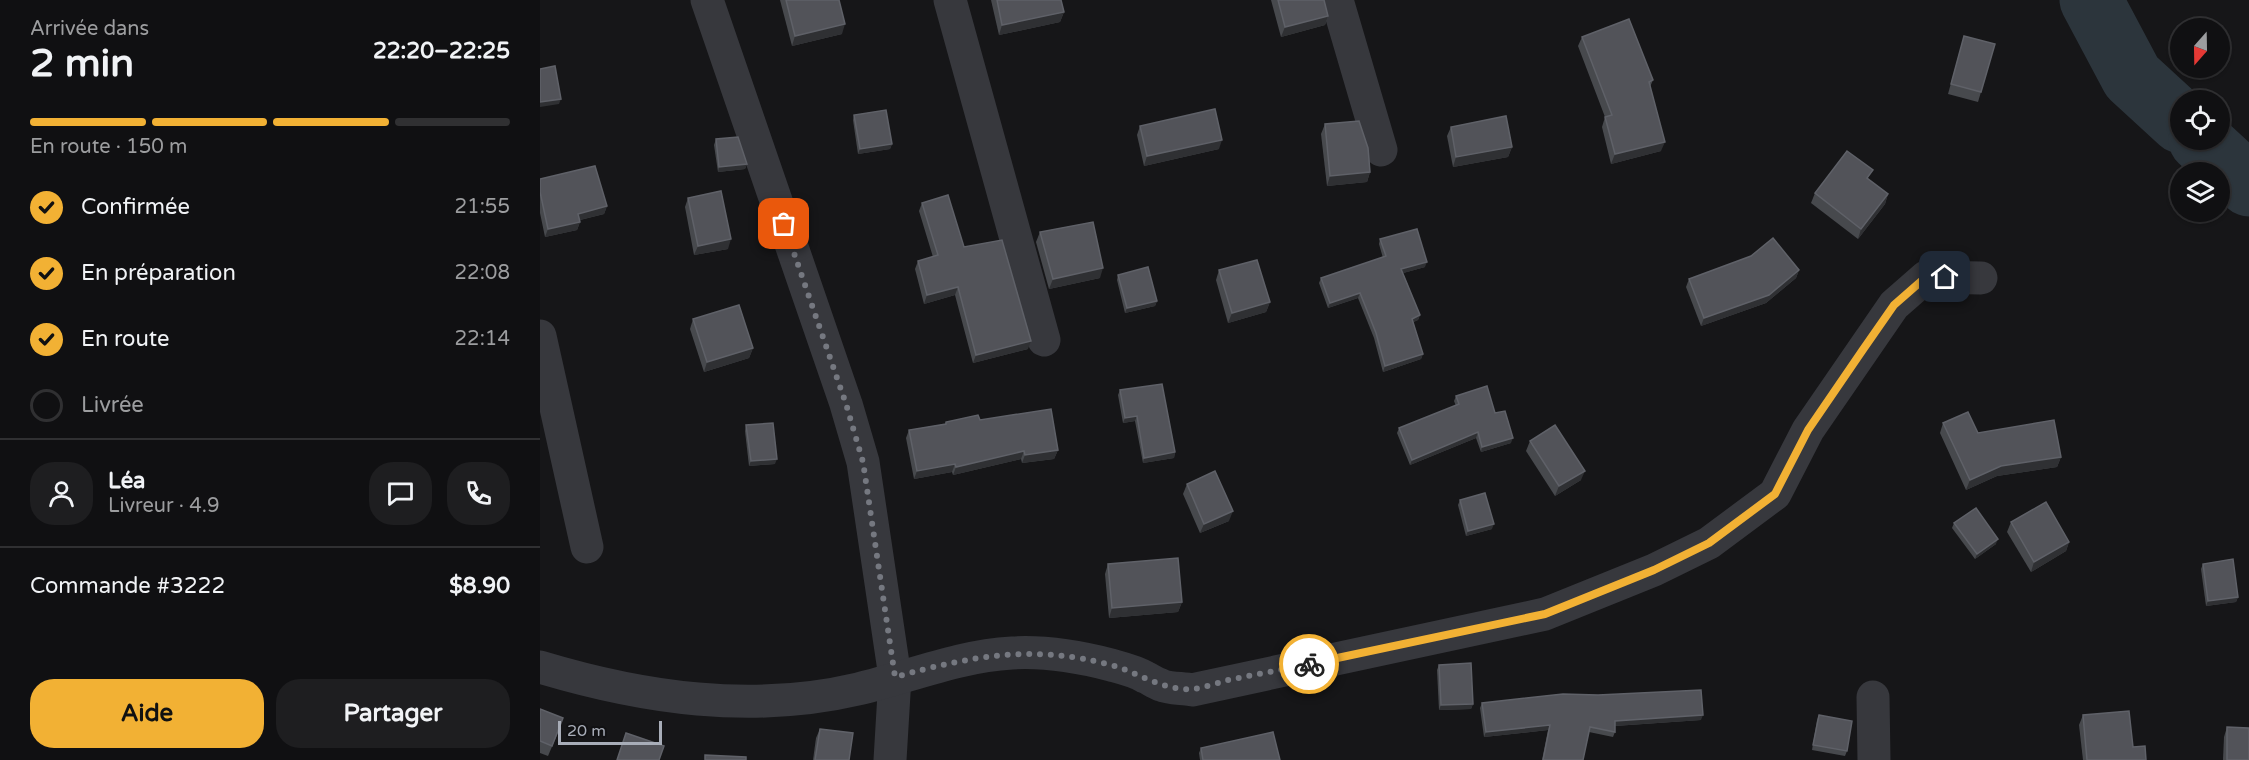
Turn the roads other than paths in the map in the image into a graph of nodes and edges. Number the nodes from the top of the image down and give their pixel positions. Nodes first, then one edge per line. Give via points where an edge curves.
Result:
1 (707, 0) edge
2 (950, 0) edge
3 (1337, 0) edge
4 (1381, 150) dead end
5 (1982, 278) dead end
6 (540, 336) edge
7 (1044, 340) dead end
8 (587, 547) dead end
9 (540, 667) edge
10 (895, 677) junction
11 (1873, 697) dead end
12 (890, 760) edge
13 (1874, 760) edge

1 - 10 street via 863,462
2 - 7 street
3 - 4 street
5 - 10 street via 1926,277 1894,305 1808,430 1775,494 1709,543 1545,614 1192,690 1162,686 1111,665 1067,656 1013,653 956,661
6 - 8 street
9 - 10 street via 635,692 704,700 775,701 857,689
10 - 12 street
11 - 13 street

